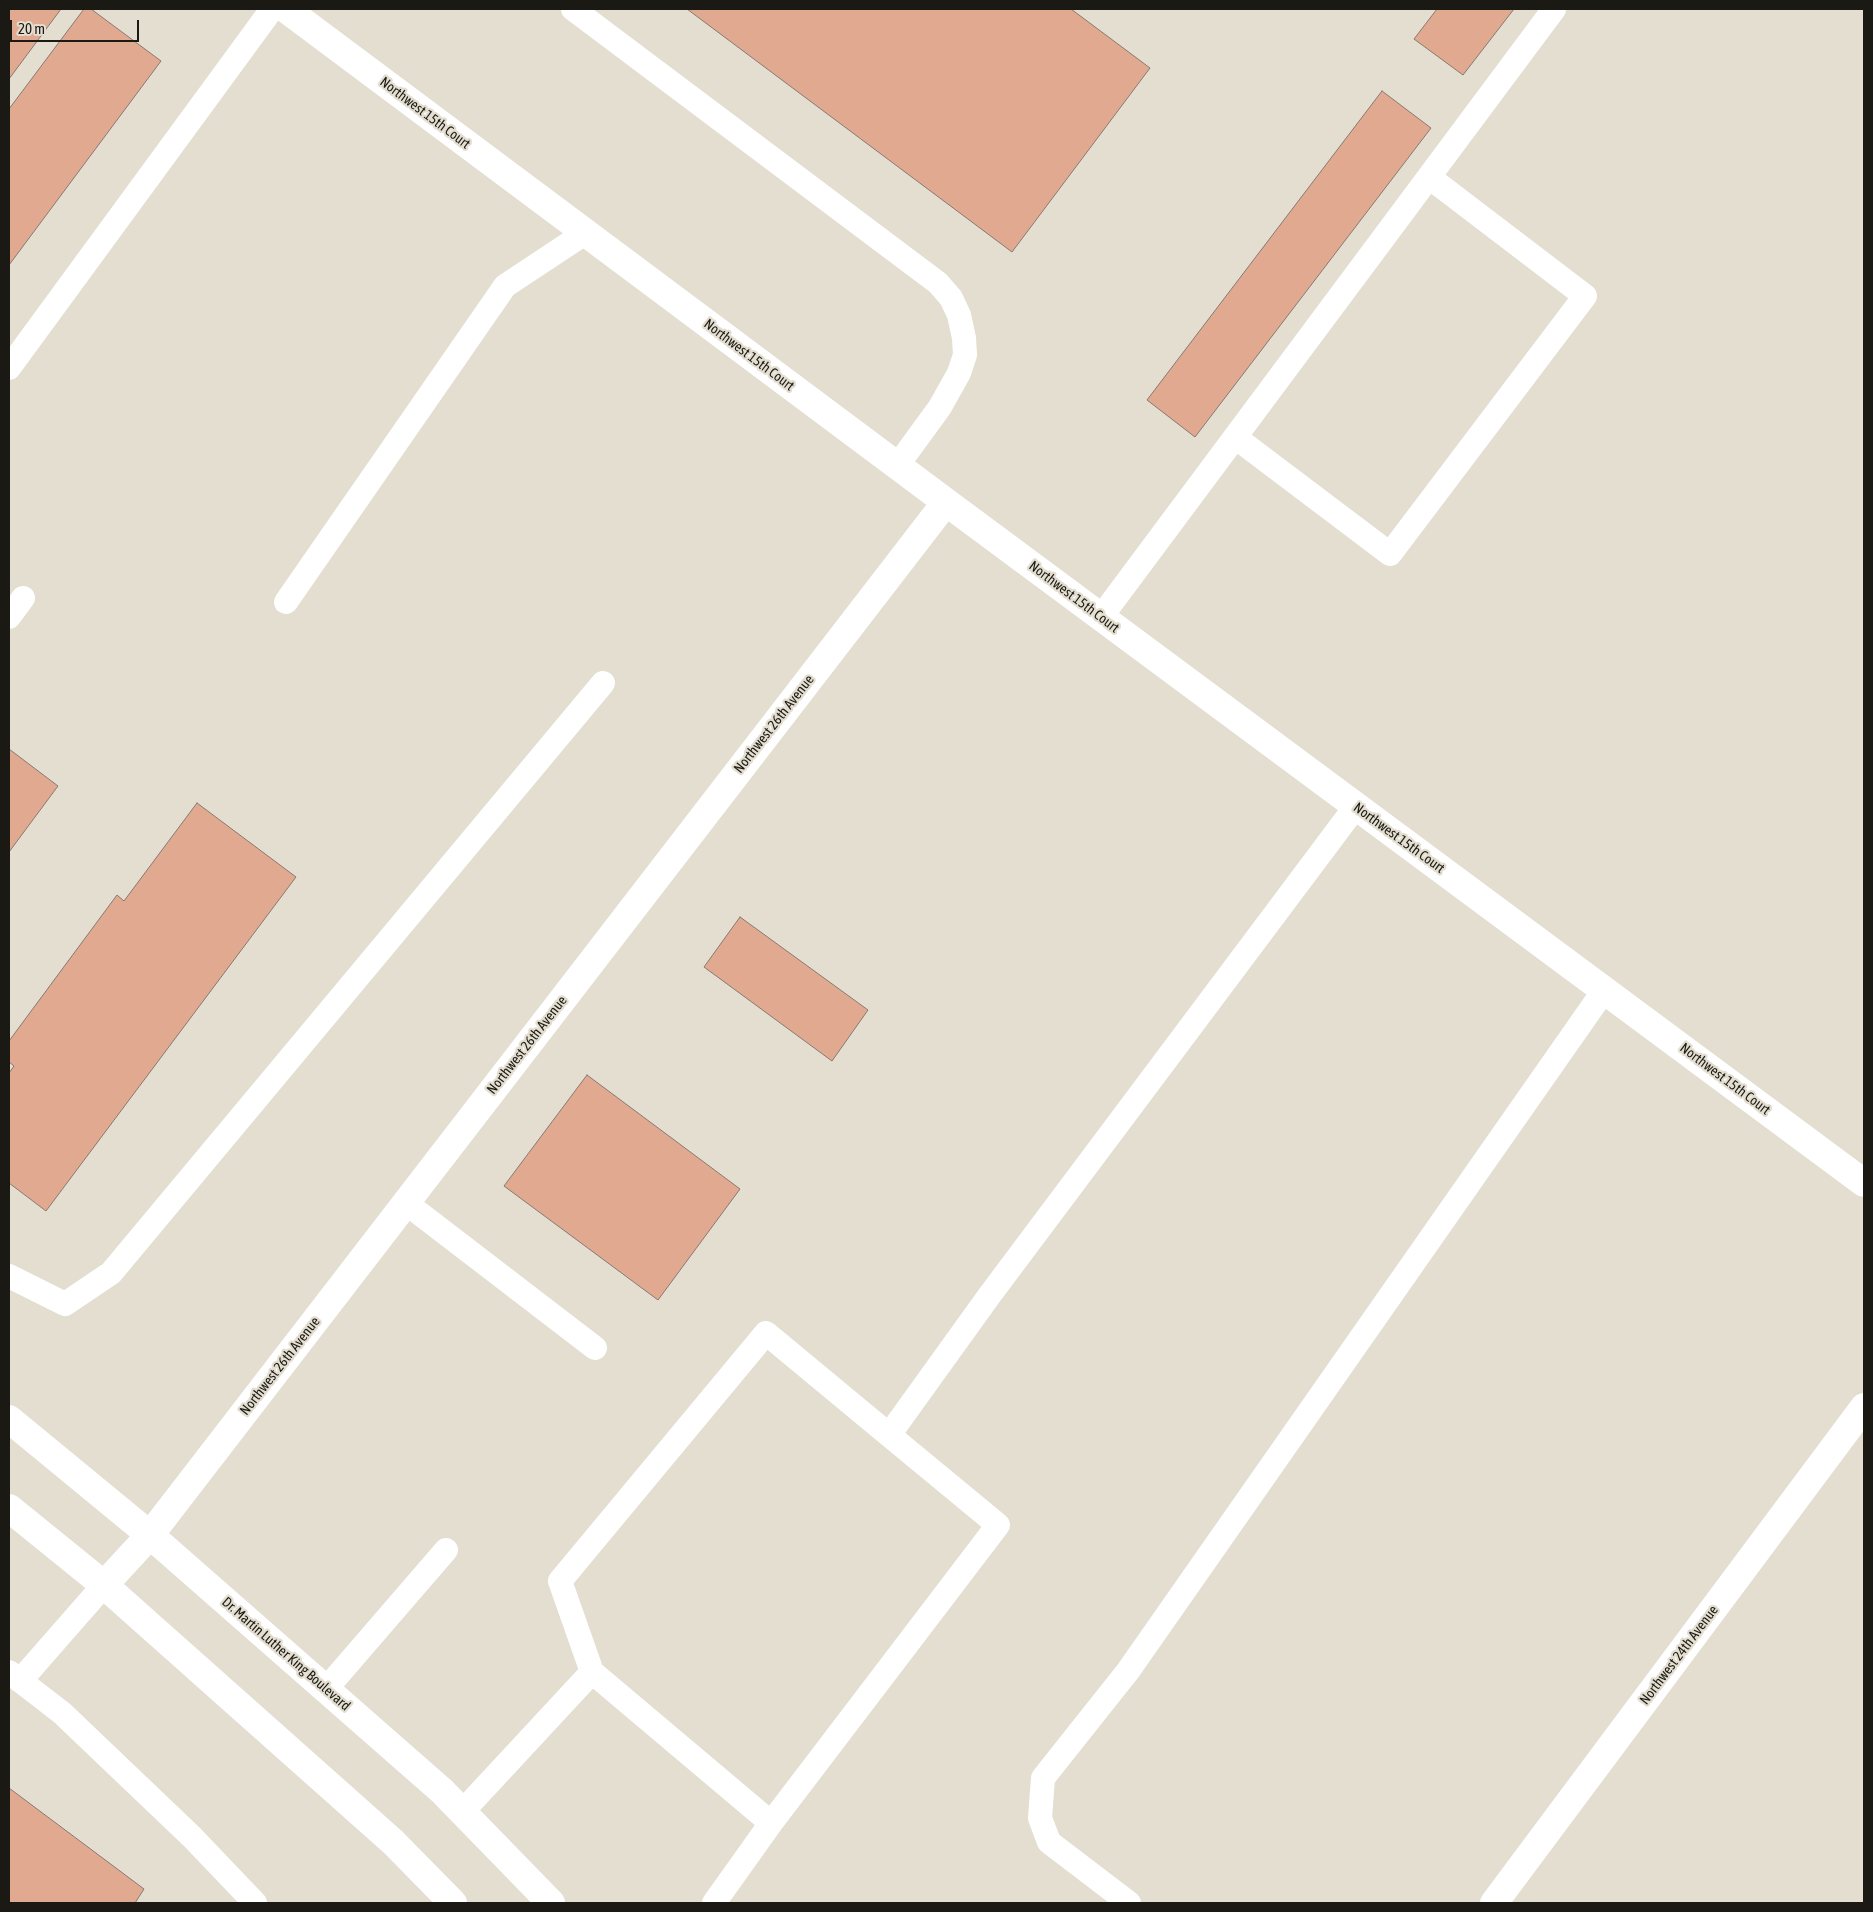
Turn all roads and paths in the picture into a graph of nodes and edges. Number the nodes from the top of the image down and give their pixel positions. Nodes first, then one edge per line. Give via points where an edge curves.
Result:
1 (272, 9) edge
2 (286, 9) edge
3 (573, 9) edge
4 (1554, 9) edge
5 (1429, 177) junction
6 (585, 232) junction
7 (9, 368) edge
8 (1235, 437) junction
9 (897, 466) junction
10 (946, 502) junction
11 (23, 598) dead end
12 (286, 602) dead end
13 (9, 617) edge
14 (1101, 617) junction
15 (603, 683) dead end
16 (1356, 806) junction
17 (1605, 989) junction
18 (1864, 1183) edge
19 (406, 1203) junction
20 (9, 1276) edge
21 (595, 1348) dead end
22 (1864, 1407) edge
23 (9, 1419) edge
24 (889, 1435) junction
25 (9, 1508) edge
26 (150, 1535) junction
27 (446, 1550) dead end
28 (104, 1585) junction
29 (592, 1672) junction
30 (14, 1677) edge
31 (326, 1689) junction
32 (462, 1812) junction
33 (771, 1824) junction
34 (255, 1903) edge
35 (453, 1903) edge
36 (552, 1903) edge
37 (714, 1903) edge
38 (1129, 1903) edge
39 (1494, 1903) edge

1 - 7 lane
2 - 6 street, Northwest 15th Court
3 - 9 lane via 938,282 951,298 959,315 965,355 940,407
4 - 5 lane
5 - 8 lane
5 - 8 lane via 1585,296 1390,554
6 - 9 street, Northwest 15th Court
6 - 12 lane via 505,286
8 - 14 lane
9 - 10 street, Northwest 15th Court
10 - 14 street, Northwest 15th Court
10 - 19 street, Northwest 26th Avenue
11 - 13 lane
14 - 16 street, Northwest 15th Court
15 - 20 lane via 110,1273 65,1304
16 - 17 street, Northwest 15th Court
16 - 24 lane via 989,1296
17 - 18 street, Northwest 15th Court
17 - 38 lane via 1128,1671 1043,1778 1040,1818 1049,1842
19 - 21 lane
19 - 26 street, Northwest 26th Avenue
22 - 39 street, Northwest 24th Avenue
23 - 26 street, Dr. Martin Luther King Boulevard
24 - 29 lane via 766,1333 560,1581
24 - 33 lane via 998,1525
25 - 28 street
26 - 28 street, Northwest 26th Avenue
26 - 31 street, Dr. Martin Luther King Boulevard
27 - 31 lane
28 - 30 lane
28 - 35 street via 393,1842
29 - 32 lane
29 - 33 lane
30 - 34 lane via 62,1713 192,1837
31 - 32 street, Dr. Martin Luther King Boulevard
32 - 36 street, Dr. Martin Luther King Boulevard
33 - 37 lane

